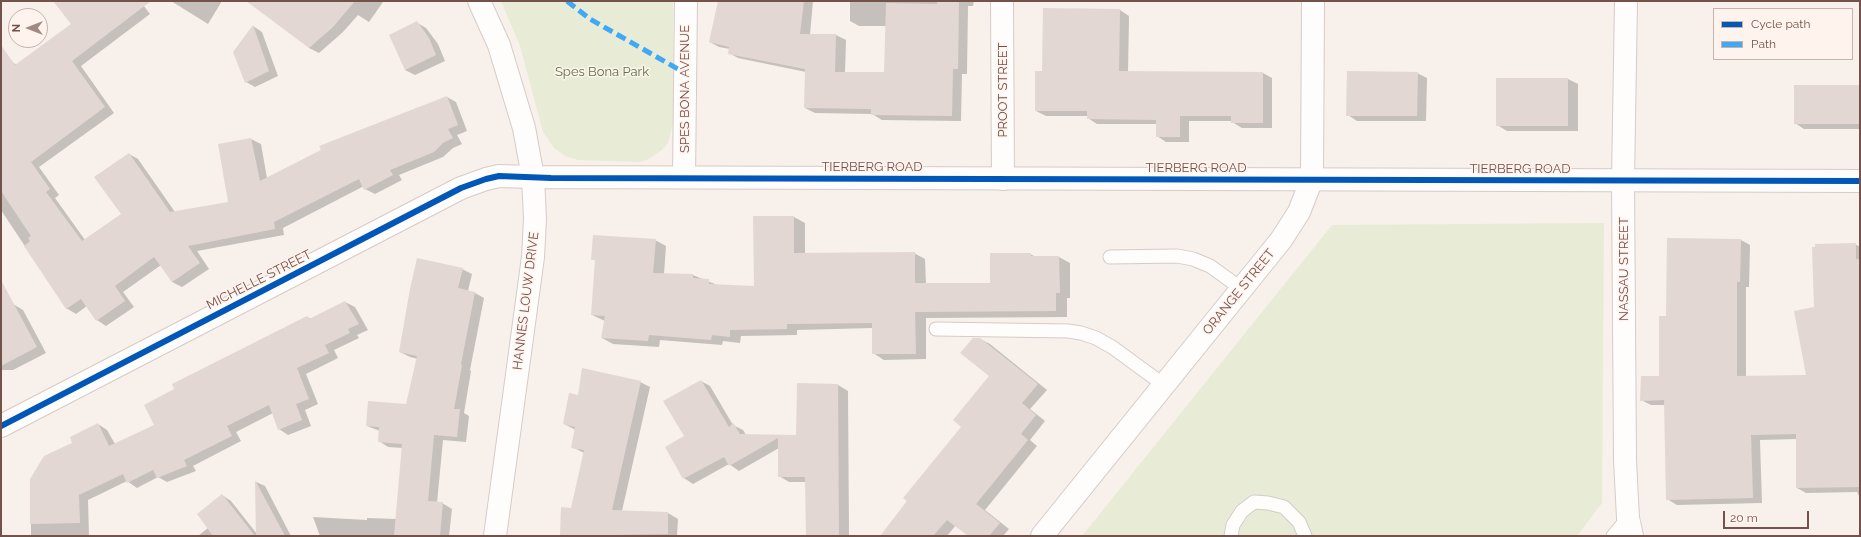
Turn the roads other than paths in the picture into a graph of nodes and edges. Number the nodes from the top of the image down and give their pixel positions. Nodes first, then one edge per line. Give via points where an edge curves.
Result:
1 (479, 1) edge
2 (686, 1) edge
3 (1002, 1) edge
4 (1313, 1) edge
5 (1626, 1) edge
6 (533, 177) junction
7 (684, 177) junction
8 (1003, 178) junction
9 (1312, 179) junction
10 (1623, 180) junction
11 (1860, 181) edge
12 (1110, 257) dead end
13 (1242, 289) junction
14 (936, 329) dead end
15 (1164, 385) junction
16 (1, 426) edge
17 (1630, 527) edge
18 (495, 536) edge
19 (1042, 536) edge
20 (1231, 536) edge
21 (1305, 536) edge
22 (1613, 536) edge

1 - 6 street, HANNES LOUW DRIVE via 509,74 524,128
2 - 7 street, SPES BONA AVENUE
3 - 8 street, PROOT STREET
4 - 9 street, ORANGE STREET
5 - 10 street, NASSAU STREET
6 - 7 street, TIERBERG ROAD
6 - 16 street, MICHELLE STREET via 499,176 486,178 461,188
6 - 18 street, HANNES LOUW DRIVE via 533,257
7 - 8 street, TIERBERG ROAD
8 - 9 street, TIERBERG ROAD
9 - 10 street, TIERBERG ROAD
9 - 13 street, ORANGE STREET via 1299,212
10 - 11 street, TIERBERG ROAD
10 - 17 street, NASSAU STREET via 1625,484
12 - 13 lane via 1177,256 1193,259 1210,266
13 - 15 street, ORANGE STREET
14 - 15 lane via 1081,333 1112,347
15 - 19 street, ORANGE STREET
17 - 22 lane
20 - 21 lane via 1233,525 1242,511 1254,502 1284,507 1299,522

